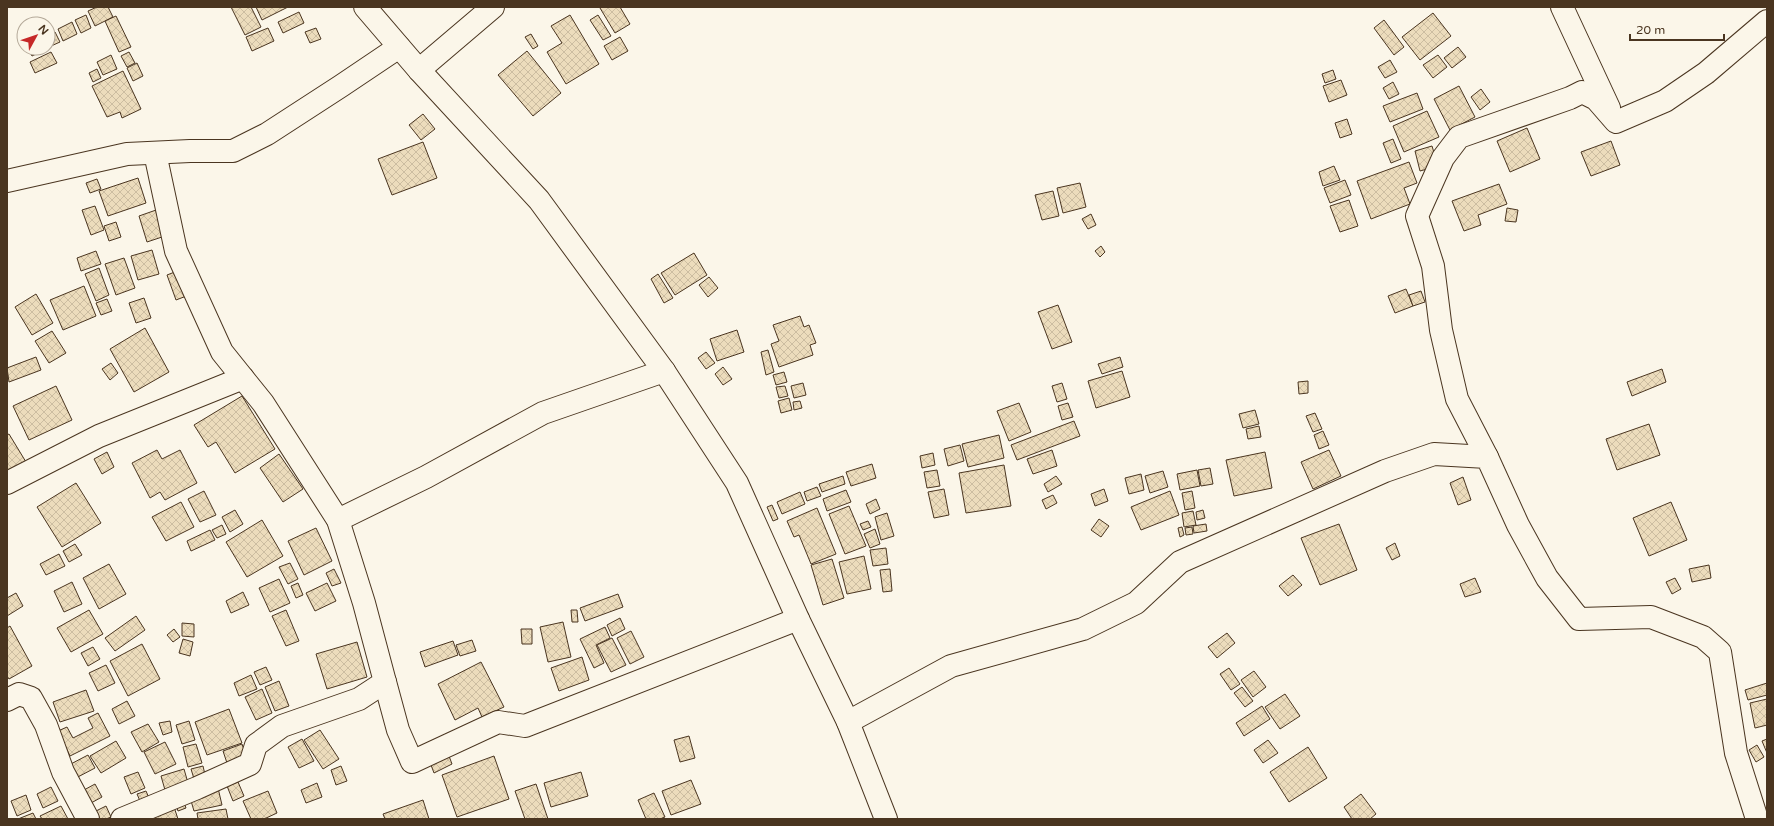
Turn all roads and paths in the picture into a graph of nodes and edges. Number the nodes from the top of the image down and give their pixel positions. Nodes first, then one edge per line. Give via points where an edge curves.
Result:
1 (365, 7) edge
2 (492, 7) edge
3 (1562, 7) edge
4 (1767, 21) edge
5 (399, 47) junction
6 (419, 70) junction
7 (1616, 122) junction
8 (155, 152) junction
9 (7, 181) edge
10 (664, 371) junction
11 (243, 378) junction
12 (1487, 457) junction
13 (7, 483) edge
14 (338, 520) junction
15 (798, 619) junction
16 (385, 682) junction
17 (7, 700) edge
18 (848, 722) junction
19 (88, 819) edge
20 (122, 819) edge
21 (886, 819) edge
22 (1757, 819) edge

1 - 5 street
2 - 6 street
3 - 7 street
4 - 7 street via 1706,73 1665,102
5 - 6 street
5 - 8 street via 273,130 233,151
6 - 10 street via 540,200
7 - 12 street via 1596,99 1582,92 1459,137 1443,158 1417,216 1433,266 1440,330 1457,399
8 - 9 street via 127,154
8 - 11 street via 176,251 222,352
10 - 14 street via 543,413 426,477
10 - 15 street via 737,483
11 - 13 street via 98,436
11 - 14 street via 263,403
12 - 18 street via 1434,454 1385,471 1180,562 1136,603 1083,629 951,666
12 - 22 street via 1518,525 1547,578 1580,619 1651,617 1703,637 1720,652 1736,753
14 - 16 street
15 - 16 street via 525,726 498,722 412,762 398,730
15 - 18 street
16 - 20 street via 359,699 282,726 256,745 250,764
17 - 19 street via 19,694 31,698 46,726 63,772
18 - 21 street

